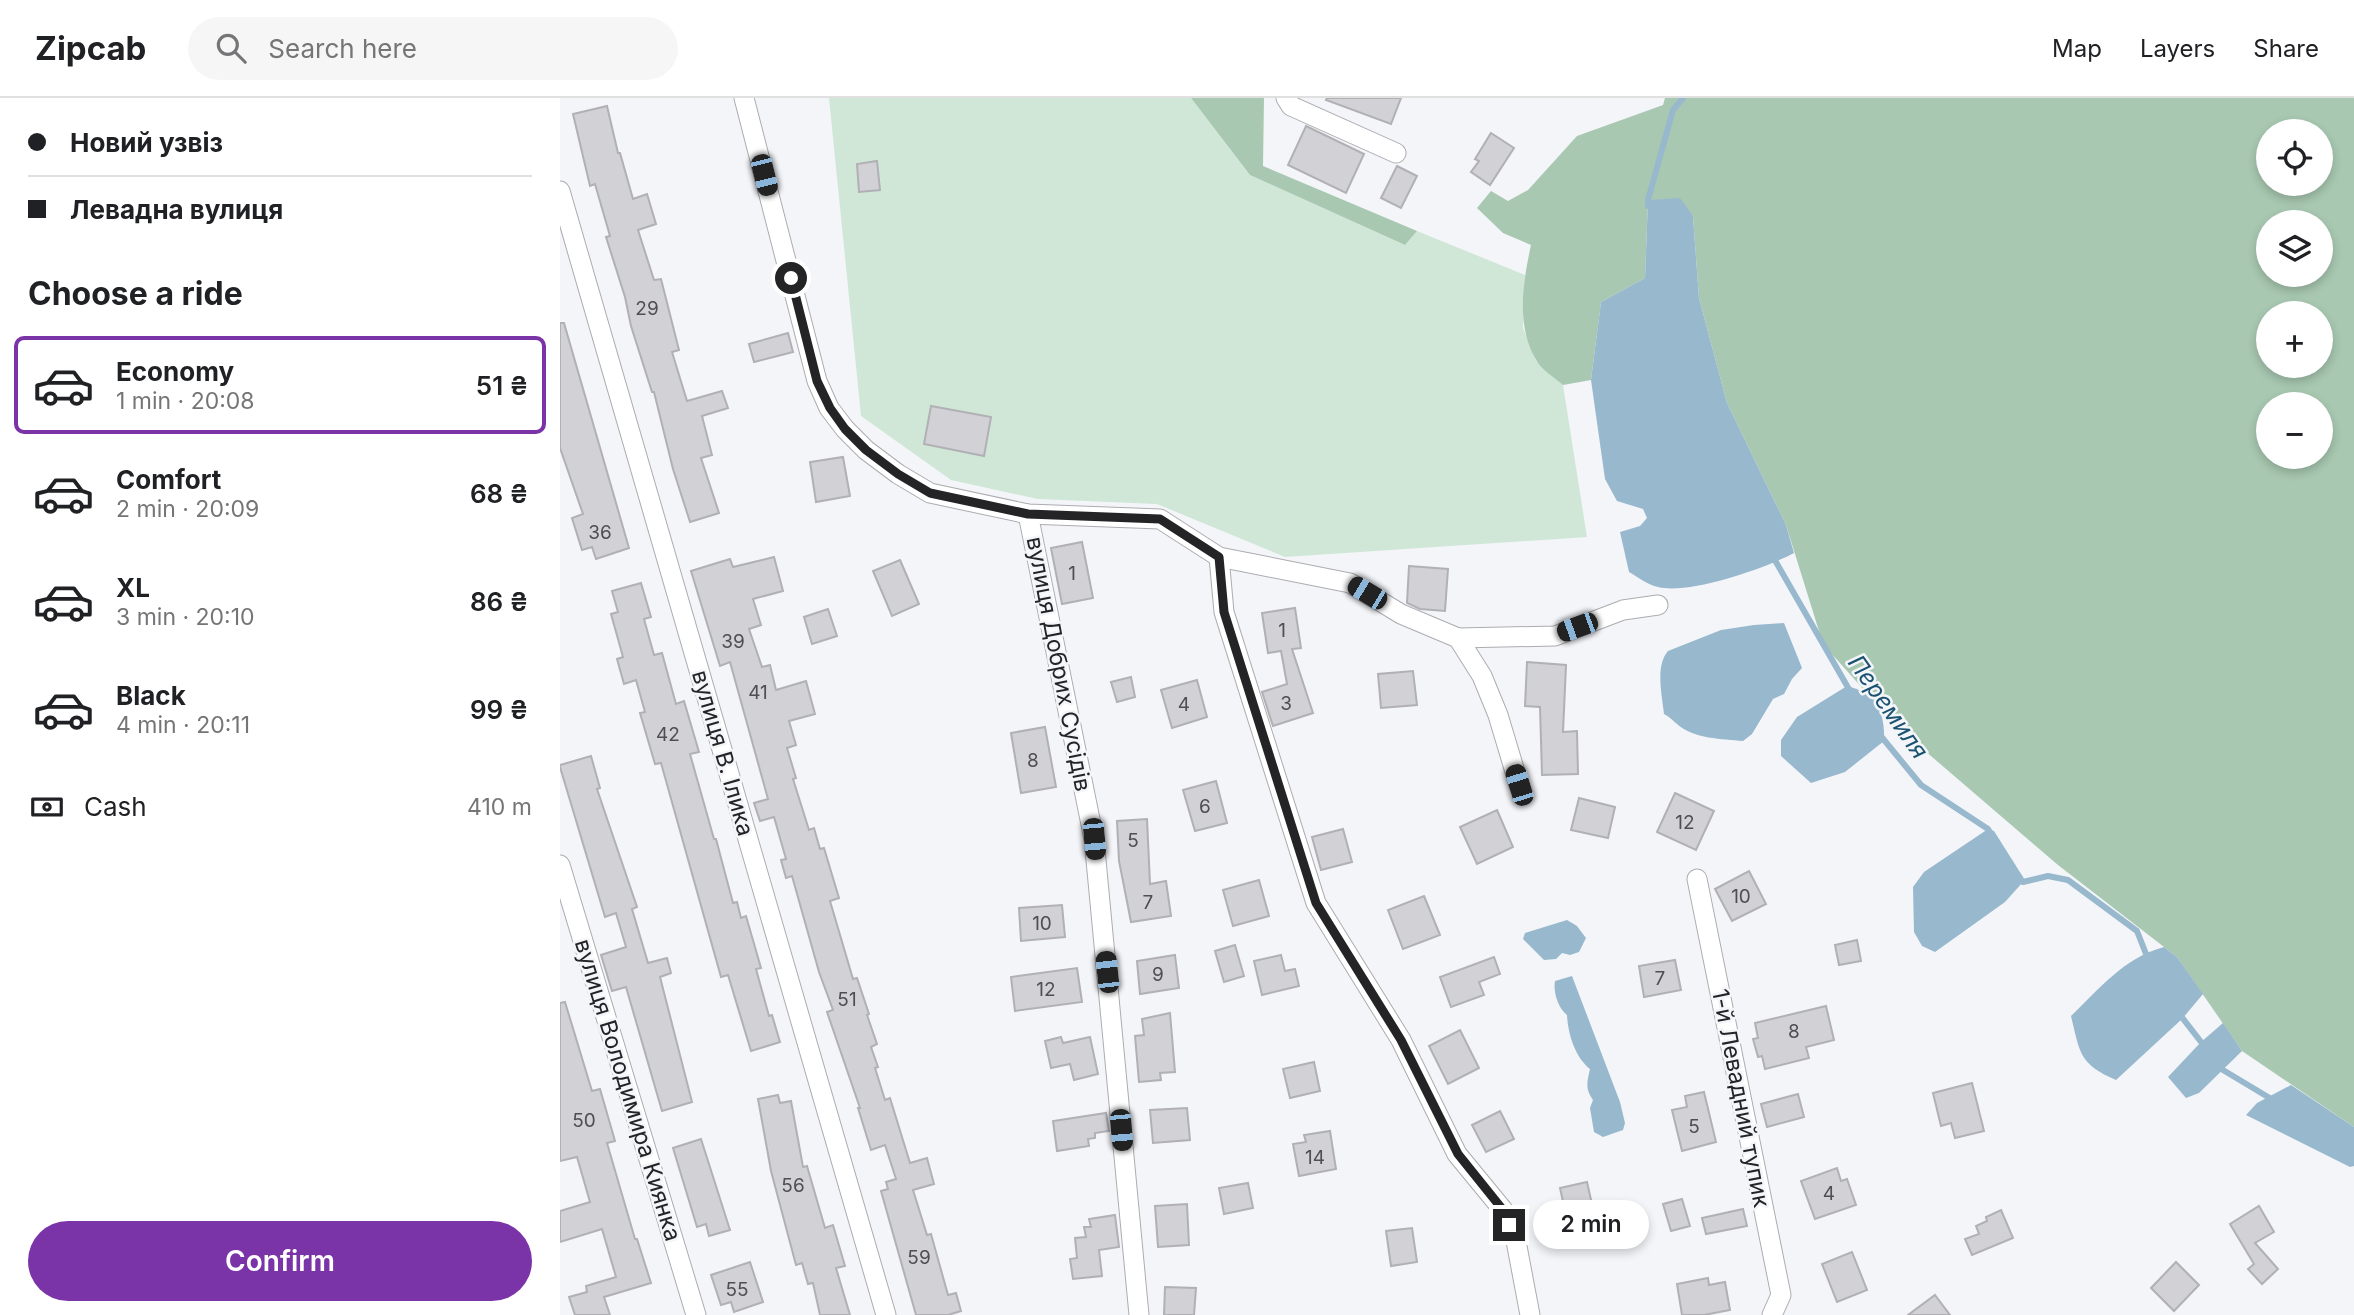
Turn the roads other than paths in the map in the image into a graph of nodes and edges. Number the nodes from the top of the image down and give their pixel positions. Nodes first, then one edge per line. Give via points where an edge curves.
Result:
1 (744, 98) edge
2 (1286, 98) edge
3 (1396, 153) dead end
4 (560, 191) edge
5 (1028, 514) junction
6 (1219, 557) junction
7 (1658, 605) dead end
8 (1458, 638) junction
9 (1519, 785) dead end
10 (560, 866) edge
11 (1697, 879) dead end
12 (696, 1315) edge
13 (886, 1315) edge
14 (1139, 1315) edge
15 (1530, 1315) edge
16 (1772, 1315) edge

1 - 5 street via 817,381 830,408 866,450 930,493
2 - 3 street via 1291,106
4 - 13 street, вулиця В. Ілика
5 - 6 street via 1160,519
5 - 14 street, вулиця Добрих Сусідів via 1094,839
6 - 8 street via 1350,583 1401,614
6 - 15 street via 1224,612 1316,903 1401,1040 1458,1154 1503,1210 1516,1241
7 - 8 street via 1623,610 1555,636
8 - 9 street via 1482,676
10 - 12 street, вулиця Володимира Киянка
11 - 16 street, 1-й Левадний тупик via 1781,1295

